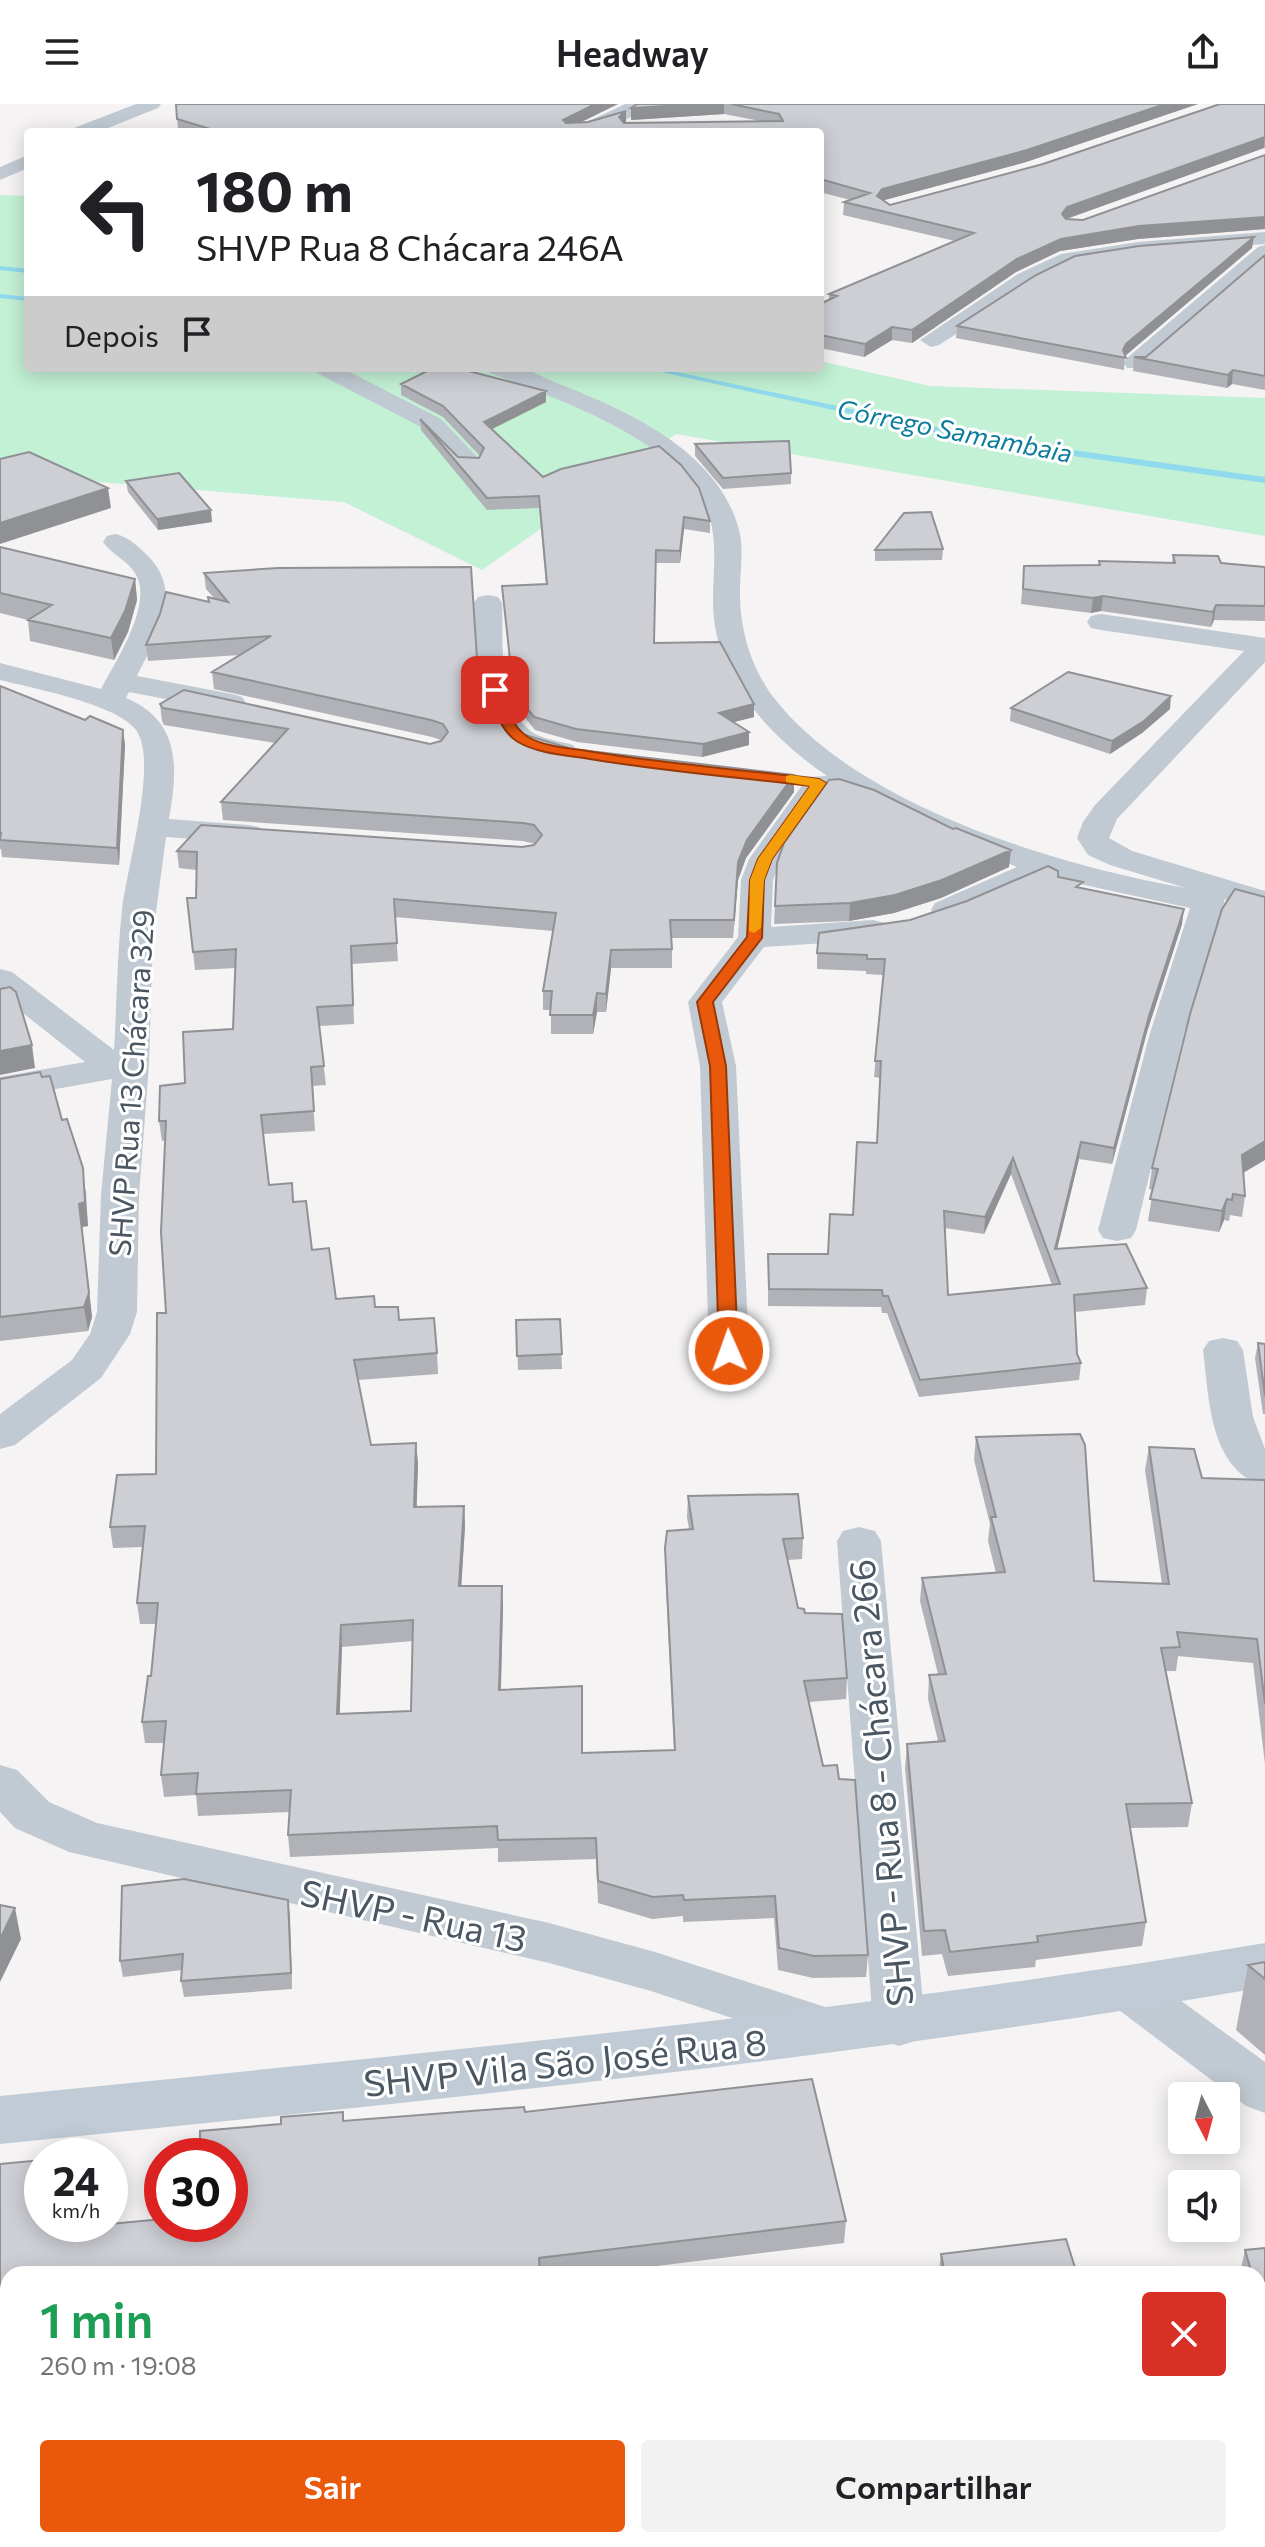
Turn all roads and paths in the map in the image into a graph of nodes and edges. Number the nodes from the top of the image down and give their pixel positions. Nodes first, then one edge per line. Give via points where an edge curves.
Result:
1 (152, 104) edge
2 (638, 104) edge
3 (610, 120) junction
4 (91, 128) edge
5 (587, 128) edge
6 (629, 128) edge
7 (24, 163) edge
8 (0, 174) edge
9 (1265, 238) edge
10 (1265, 251) edge
11 (931, 340) dead end
12 (1135, 363) edge
13 (333, 372) edge
14 (508, 372) edge
15 (470, 462) edge
16 (116, 542) dead end
17 (488, 603) dead end
18 (1101, 622) dead end
19 (1264, 646) edge
20 (0, 671) edge
21 (114, 692) junction
22 (253, 708) edge
23 (592, 756) edge
24 (872, 792) junction
25 (153, 827) junction
26 (277, 836) edge
27 (1045, 866) junction
28 (1211, 894) junction
29 (1265, 901) edge
30 (754, 938) junction
31 (0, 979) edge
32 (123, 1066) junction
33 (0, 1088) edge
34 (1117, 1230) dead end
35 (1223, 1350) dead end
36 (729, 1351) dead end
37 (0, 1436) edge
38 (1265, 1472) edge
39 (859, 1541) dead end
40 (0, 1782) edge
41 (1265, 1965) edge
42 (1129, 1990) junction
43 (899, 2025) junction
44 (839, 2032) junction
45 (1265, 2091) edge
46 (0, 2120) edge

1 - 4 street
2 - 3 street
3 - 5 street
3 - 6 street
7 - 8 street
9 - 11 street via 1068,258
10 - 12 street
13 - 15 street via 433,424
14 - 24 street via 626,421 667,449 712,493 727,531 730,634 746,675 791,736
16 - 21 street via 151,577 154,598
17 - 23 street via 495,690 512,729 532,743
18 - 19 street
19 - 28 street via 1093,832 1099,848
20 - 21 street
21 - 22 street
21 - 25 street, SHVP Rua 13 Chácara 329 via 149,724 156,740
24 - 27 street
24 - 30 street via 804,781 757,880
25 - 26 street
25 - 32 street, SHVP Rua 13 Chácara 329
27 - 28 street via 1108,882
27 - 30 street via 910,922 857,932
28 - 29 street
28 - 34 street via 1167,1033
30 - 36 street via 705,1002 718,1066
31 - 32 street
32 - 33 street
32 - 37 street, SHVP Rua 13 Chácara 329 via 113,1331 93,1365
35 - 38 street via 1244,1453
39 - 43 street, SHVP - Rua 8 - Chácara 266
40 - 44 street, SHVP - Rua 13 via 32,1815 86,1839 549,1943
41 - 42 street, SHVP Vila São José Rua 8
42 - 43 street, SHVP Vila São José Rua 8
42 - 45 street
43 - 44 street, SHVP Vila São José Rua 8
44 - 46 street, SHVP Vila São José Rua 8

